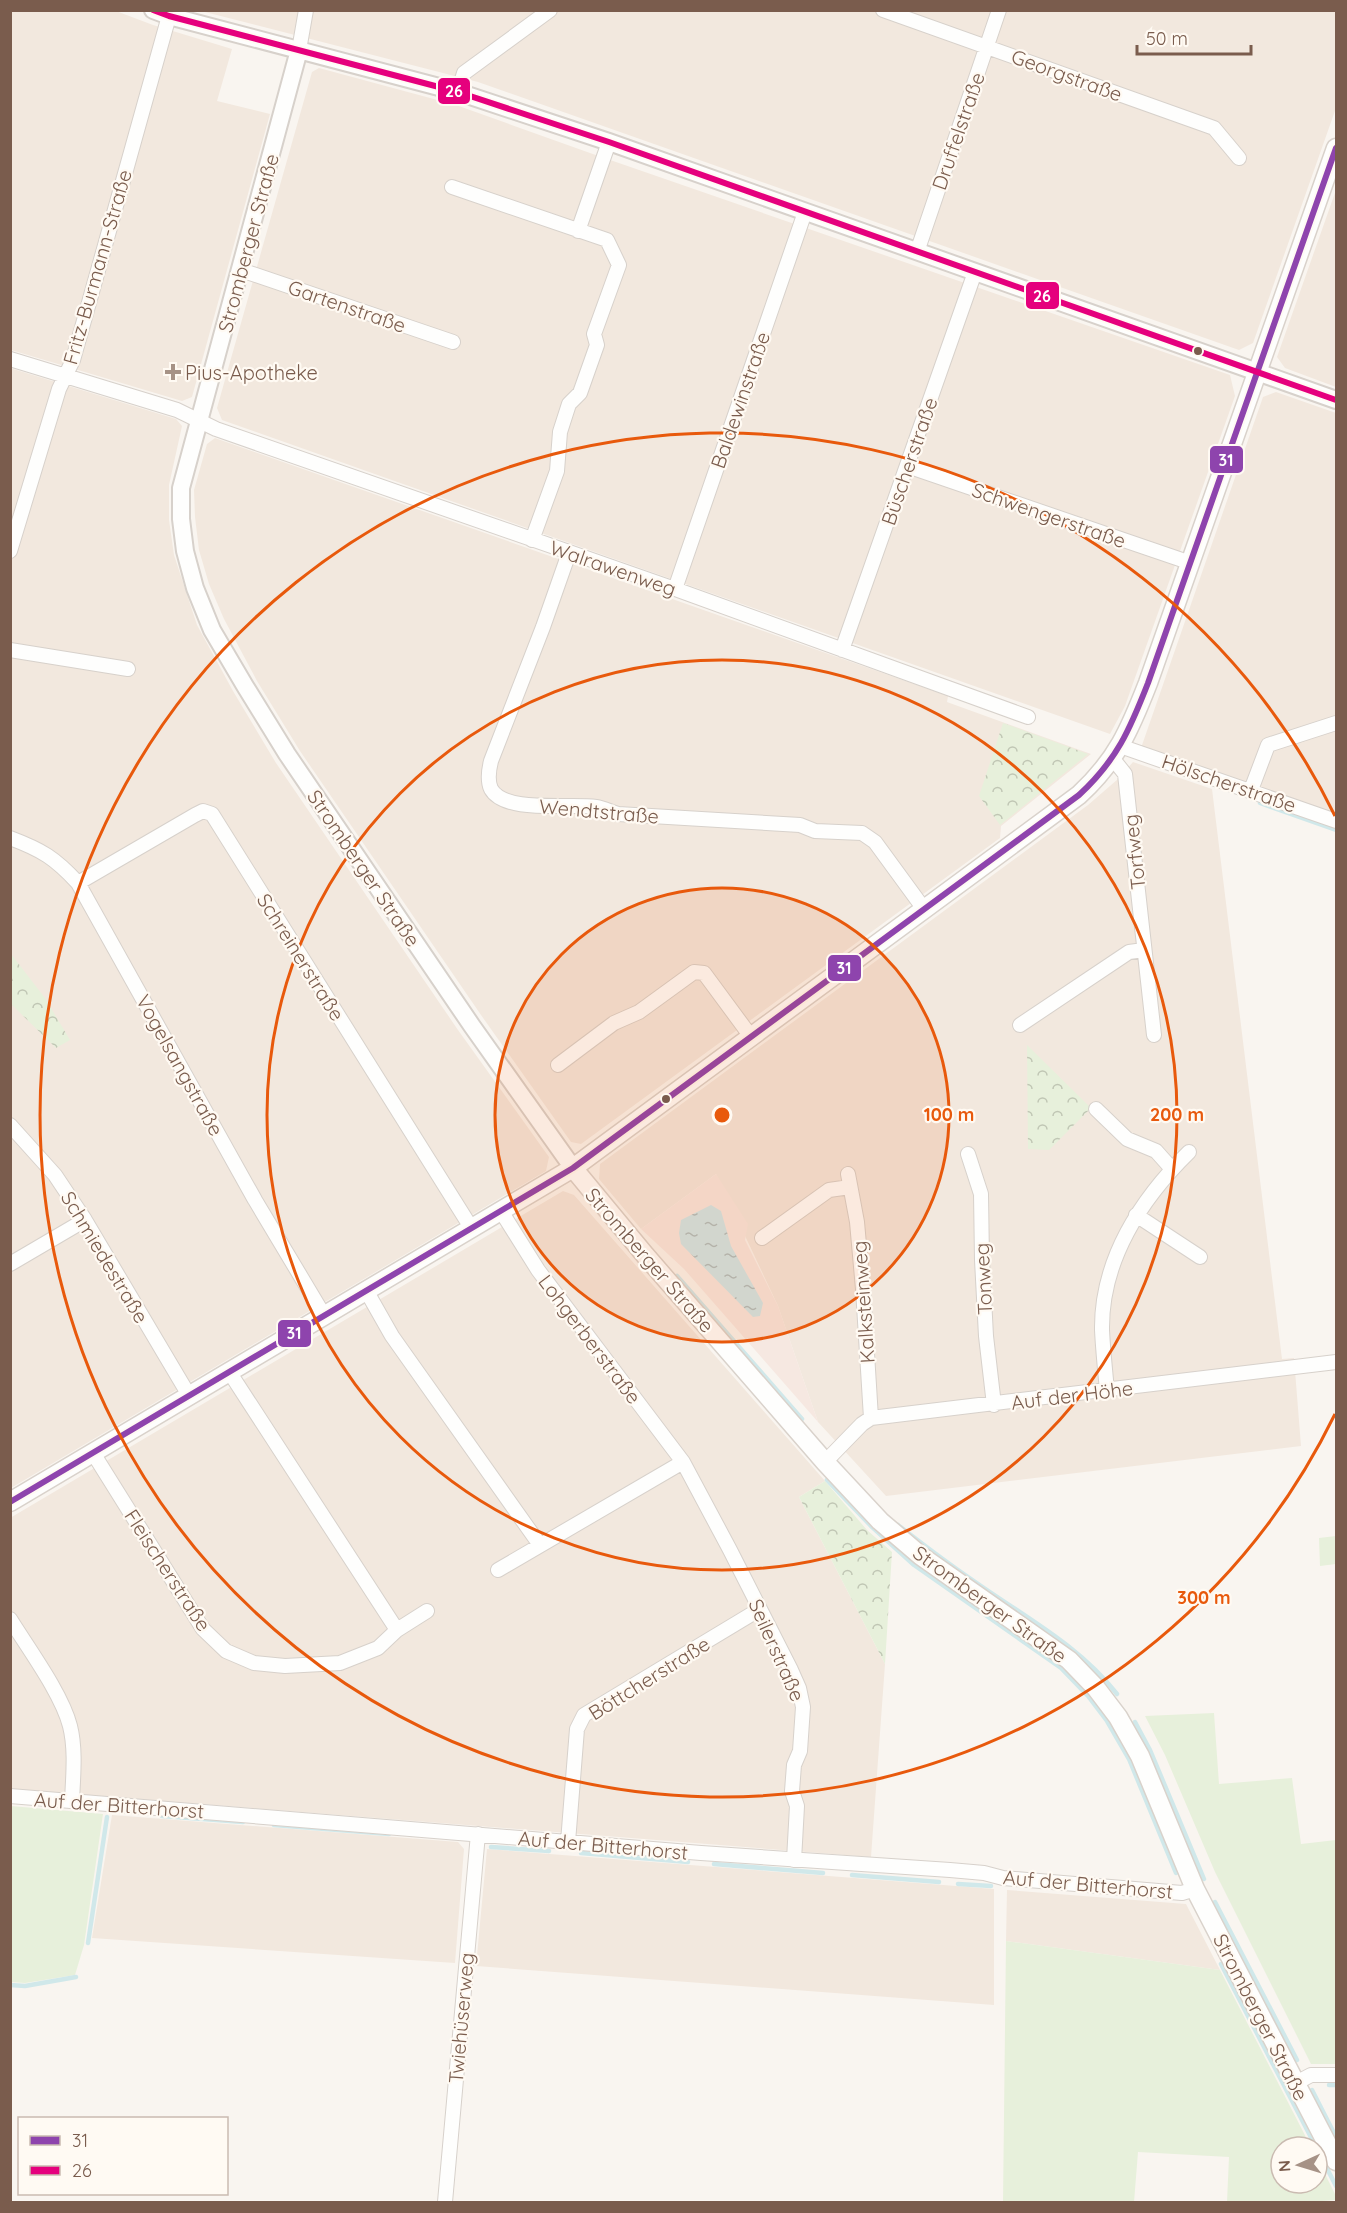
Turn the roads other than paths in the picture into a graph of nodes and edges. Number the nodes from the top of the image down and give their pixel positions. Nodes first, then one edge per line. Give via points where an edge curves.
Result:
1 (153, 10) edge
2 (306, 10) edge
3 (550, 10) edge
4 (883, 10) edge
5 (999, 10) edge
6 (169, 16) junction
7 (987, 47) junction
8 (299, 50) junction
9 (458, 92) junction
10 (609, 142) junction
11 (1336, 148) edge
12 (1239, 158) dead end
13 (452, 187) dead end
14 (805, 212) junction
15 (578, 231) junction
16 (917, 252) junction
17 (241, 270) junction
18 (975, 272) junction
19 (453, 342) dead end
20 (10, 359) edge
21 (1258, 373) junction
22 (66, 375) junction
23 (1336, 400) edge
24 (198, 420) junction
25 (907, 466) junction
26 (532, 540) junction
27 (10, 551) edge
28 (569, 553) junction
29 (1191, 563) junction
30 (675, 589) junction
31 (10, 650) edge
32 (842, 650) junction
33 (128, 669) dead end
34 (1028, 717) dead end
35 (1336, 723) edge
36 (1117, 752) junction
37 (1251, 790) junction
38 (1336, 821) edge
39 (10, 838) edge
40 (78, 883) junction
41 (924, 909) junction
42 (1144, 950) junction
43 (1020, 1025) dead end
44 (1154, 1035) dead end
45 (752, 1038) junction
46 (558, 1065) dead end
47 (1096, 1109) dead end
48 (10, 1125) edge
49 (1189, 1152) dead end
50 (968, 1154) dead end
51 (573, 1168) junction
52 (1172, 1169) junction
53 (501, 1211) junction
54 (1136, 1215) junction
55 (85, 1220) junction
56 (472, 1229) junction
57 (762, 1238) dead end
58 (1200, 1257) dead end
59 (10, 1264) edge
60 (367, 1292) junction
61 (325, 1317) junction
62 (1336, 1362) edge
63 (230, 1373) junction
64 (1107, 1390) junction
65 (190, 1396) junction
66 (994, 1405) junction
67 (872, 1418) junction
68 (93, 1453) junction
69 (683, 1462) junction
70 (825, 1462) junction
71 (10, 1502) edge
72 (540, 1545) junction
73 (730, 1550) joint
74 (498, 1570) dead end
75 (760, 1609) junction
76 (427, 1611) dead end
77 (10, 1619) edge
78 (397, 1629) junction
79 (10, 1796) edge
80 (72, 1801) junction
81 (478, 1834) junction
82 (568, 1842) junction
83 (794, 1860) junction
84 (1196, 1889) junction
85 (1336, 2075) edge
86 (1296, 2083) junction
87 (1336, 2161) edge
88 (444, 2202) edge

1 - 6 street
2 - 8 street
3 - 9 street via 464,73
4 - 7 street, Georgstraße
5 - 7 street, Druffelstraße
6 - 8 street
6 - 22 street, Fritz-Burmann-Straße
7 - 12 street, Georgstraße via 1214,128
7 - 16 street, Druffelstraße
8 - 9 street
8 - 17 street, Stromberger Straße
9 - 10 street
10 - 14 street
10 - 15 street
11 - 21 main road
13 - 15 street
14 - 16 street
14 - 30 street, Baldewinstraße
15 - 26 street via 607,240 619,265 594,334 597,345 580,393 569,404 560,432 557,471
16 - 18 street
17 - 19 street, Gartenstraße
17 - 24 street, Stromberger Straße
18 - 21 street
18 - 25 street, Büscherstraße
20 - 22 street, Walrawenweg
21 - 23 street
21 - 29 main road
22 - 24 street, Walrawenweg
22 - 27 street, Fritz-Burmann-Straße
24 - 26 street, Walrawenweg
24 - 51 street, Stromberger Straße via 181,488 181,519 190,569 212,630 287,754
25 - 29 street, Schwengerstraße
25 - 32 street, Büscherstraße
26 - 28 street, Walrawenweg
28 - 30 street, Walrawenweg
28 - 41 street, Wendtstraße via 491,761 491,789 515,804 597,807 618,814 800,825 815,831 861,833 875,842
29 - 36 main road via 1148,683
30 - 32 street, Walrawenweg
31 - 33 street
32 - 34 street, Walrawenweg
35 - 37 street via 1268,745
36 - 37 street, Hölscherstraße
36 - 41 main road via 1079,795
36 - 42 street, Torfweg via 1125,774
37 - 38 street, Hölscherstraße
39 - 40 street, Vogelsangstraße via 57,861
40 - 56 street, Schreinerstraße via 195,814 212,814
40 - 61 street, Vogelsangstraße
41 - 45 main road
42 - 43 street via 1129,952
42 - 44 street, Torfweg
45 - 46 street via 704,973 694,972 639,1012 614,1023
45 - 51 main road
47 - 52 street via 1126,1139 1156,1151
48 - 55 street, Schmiedestraße via 55,1175
49 - 52 street
50 - 66 street, Tonweg via 981,1194 986,1336
51 - 53 main road
51 - 70 main road, Stromberger Straße
52 - 54 street
53 - 56 main road
53 - 69 street, Lohgerberstraße via 538,1270
54 - 58 street
54 - 64 street via 1114,1262 1105,1297 1102,1329
55 - 59 street
55 - 65 street, Schmiedestraße
56 - 60 main road
57 - 67 street, Kalksteinweg via 849,1180 863,1288
60 - 61 main road
60 - 72 street via 392,1336
61 - 63 main road
62 - 64 street, Auf der Höhe
63 - 65 main road
63 - 78 street
64 - 66 street, Auf der Höhe
65 - 68 main road
66 - 67 street, Auf der Höhe
67 - 70 street
68 - 71 main road
68 - 78 street, Fleischerstraße via 203,1629 226,1651 254,1663 340,1663 378,1648
69 - 72 street
69 - 73 street, Lohgerberstraße
70 - 84 main road, Stromberger Straße via 880,1521 921,1556 1069,1660 1096,1688 1140,1756
72 - 74 street
73 - 75 street, Seilerstraße
75 - 82 street, Böttcherstraße via 584,1715 577,1729
75 - 83 street, Seilerstraße via 799,1688 803,1707 792,1791 797,1806
76 - 78 street, Fleischerstraße
77 - 80 street via 61,1703 70,1726 74,1761
79 - 80 street, Auf der Bitterhorst
80 - 81 street, Auf der Bitterhorst
81 - 82 street, Auf der Bitterhorst
81 - 88 street, Twiehüserweg
82 - 83 street, Auf der Bitterhorst
83 - 84 street, Auf der Bitterhorst via 950,1870 1182,1893
84 - 86 main road, Stromberger Straße
85 - 86 street via 1311,2075
86 - 87 main road, Stromberger Straße

